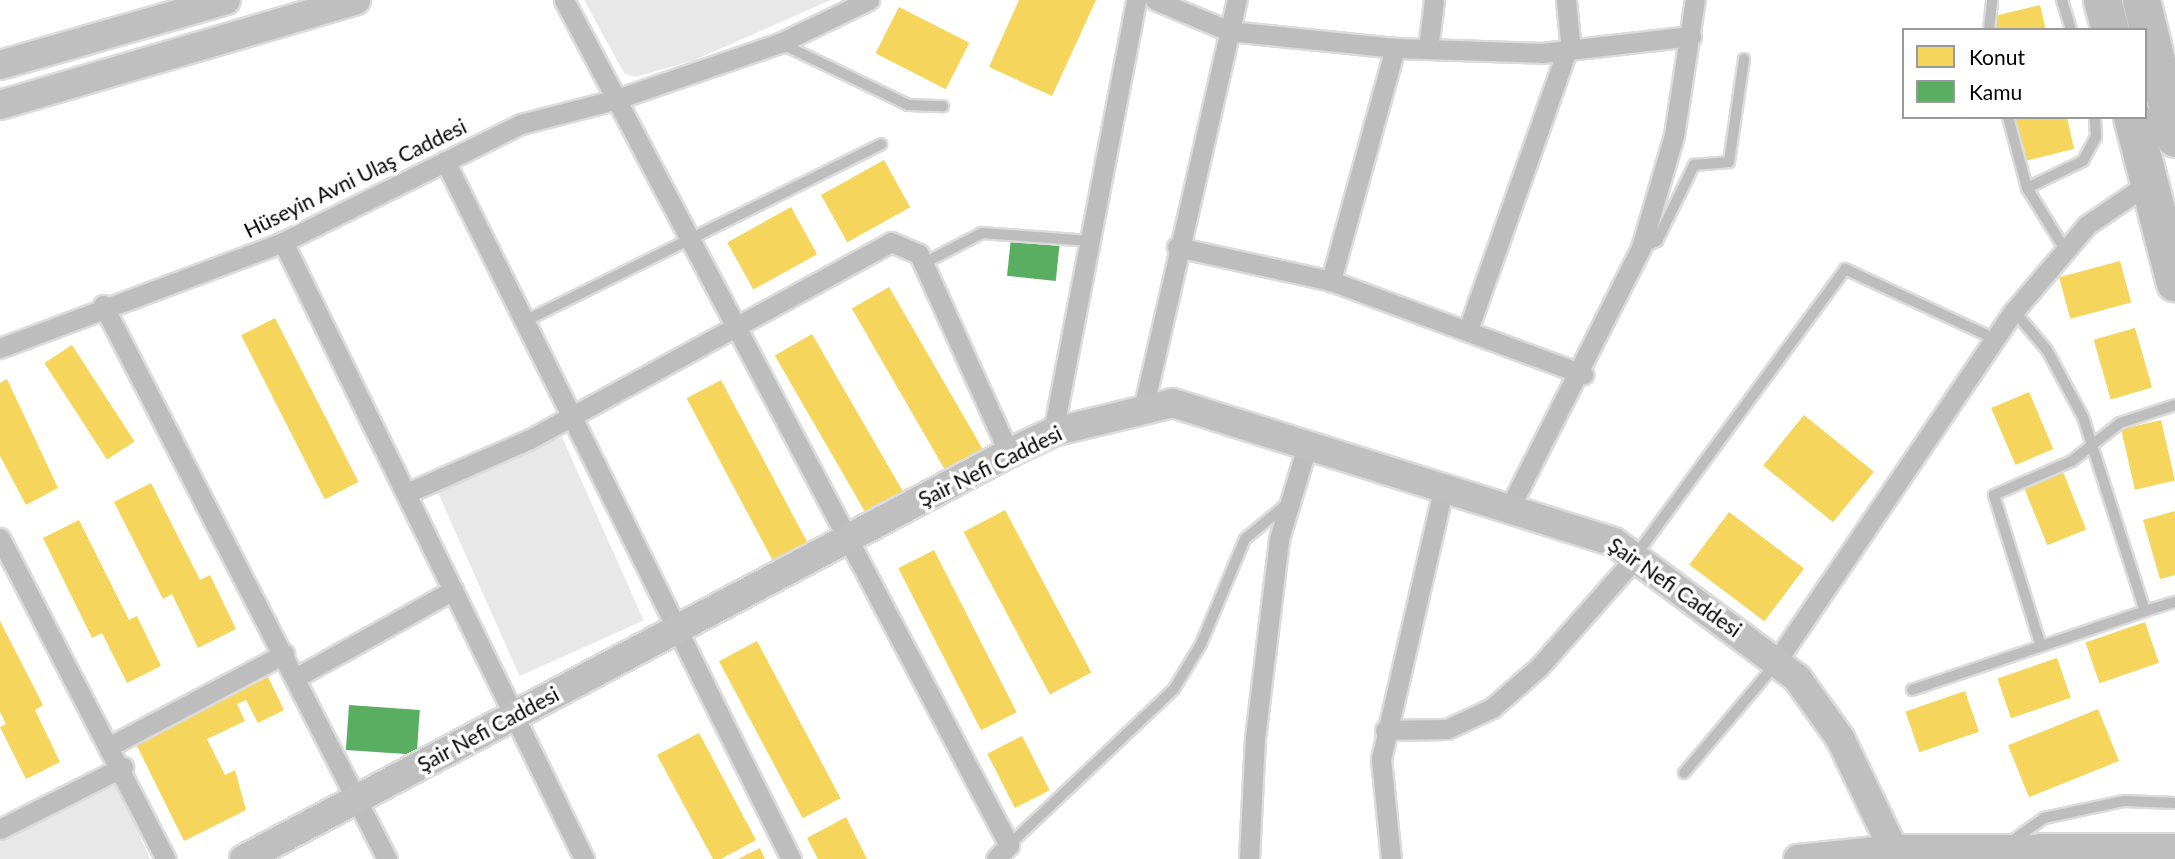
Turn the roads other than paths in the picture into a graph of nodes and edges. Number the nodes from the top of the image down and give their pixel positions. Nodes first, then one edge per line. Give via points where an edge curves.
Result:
1 (226, 0) edge
2 (356, 0) edge
3 (564, 0) edge
4 (869, 0) edge
5 (1136, 0) edge
6 (1155, 0) edge
7 (1237, 0) edge
8 (1434, 0) edge
9 (1566, 0) edge
10 (1695, 0) edge
11 (1992, 0) edge
12 (2062, 0) edge
13 (2102, 0) edge
14 (2141, 0) edge
15 (1989, 28) edge
16 (2070, 28) edge
17 (2109, 28) edge
18 (1229, 31) junction
19 (1691, 36) junction
20 (780, 43) junction
21 (1395, 48) junction
22 (1428, 49) junction
23 (1567, 51) junction
24 (1744, 60) dead end
25 (0, 65) edge
26 (614, 100) junction
27 (0, 105) edge
28 (943, 106) dead end
29 (2009, 119) edge
30 (2095, 119) edge
31 (2133, 119) edge
32 (2175, 138) edge
33 (881, 144) dead end
34 (445, 161) junction
35 (2149, 183) junction
36 (2027, 188) junction
37 (283, 242) junction
38 (1091, 242) junction
39 (690, 243) junction
40 (1177, 247) junction
41 (1641, 248) junction
42 (2064, 248) junction
43 (924, 263) junction
44 (1331, 281) junction
45 (2175, 283) edge
46 (103, 305) junction
47 (2014, 311) junction
48 (522, 323) junction
49 (735, 327) junction
50 (1469, 327) junction
51 (1993, 338) junction
52 (0, 348) edge
53 (1583, 374) junction
54 (1144, 405) junction
55 (2175, 405) edge
56 (568, 419) junction
57 (1053, 432) junction
58 (1308, 443) junction
59 (2095, 444) junction
60 (1009, 453) junction
61 (1444, 486) junction
62 (407, 493) junction
63 (1289, 502) junction
64 (1510, 507) junction
65 (0, 538) edge
66 (845, 539) junction
67 (1635, 558) junction
68 (453, 590) junction
69 (2175, 602) edge
70 (2145, 611) junction
71 (677, 631) junction
72 (2040, 643) junction
73 (284, 654) junction
74 (1777, 659) junction
75 (295, 678) junction
76 (1912, 690) dead end
77 (511, 716) junction
78 (1385, 730) junction
79 (112, 745) junction
80 (122, 767) junction
81 (1684, 773) dead end
82 (356, 799) junction
83 (2175, 803) edge
84 (0, 828) edge
85 (2175, 848) edge
86 (2003, 849) junction
87 (1002, 852) edge
88 (1896, 854) edge
89 (166, 859) edge
90 (244, 859) edge
91 (387, 859) edge
92 (584, 859) edge
93 (792, 859) edge
94 (1249, 859) edge
95 (1391, 859) edge
96 (1798, 859) edge

1 - 25 street
2 - 27 street
3 - 26 street
4 - 20 street, Hüseyin Avni Ulaş Caddesi
5 - 38 street
6 - 18 street
7 - 18 street
8 - 22 street
9 - 23 street
10 - 19 street
11 - 15 lane
12 - 16 lane
13 - 17 highway
14 - 32 highway
18 - 21 street
18 - 40 street
19 - 23 street
19 - 41 street via 1674,135
20 - 26 street, Hüseyin Avni Ulaş Caddesi
20 - 28 lane via 908,105
21 - 22 street
21 - 44 street
22 - 23 street
23 - 50 street
24 - 41 lane via 1730,162 1694,165 1657,241
26 - 34 street, Hüseyin Avni Ulaş Caddesi via 521,124
26 - 39 street
29 - 36 lane
30 - 36 lane via 2096,137 2083,161
31 - 35 highway
33 - 39 lane
34 - 37 street, Hüseyin Avni Ulaş Caddesi
34 - 48 street
35 - 42 street
35 - 45 highway
36 - 42 lane
37 - 46 street, Hüseyin Avni Ulaş Caddesi
37 - 62 street
38 - 43 lane via 982,233
38 - 57 street
39 - 48 lane
39 - 49 street
40 - 44 street
40 - 54 street
41 - 53 street
42 - 47 street
43 - 49 street via 914,248 891,242
43 - 60 street
44 - 50 street
46 - 52 street, Hüseyin Avni Ulaş Caddesi
46 - 73 street
47 - 51 street
47 - 59 lane via 2047,350
48 - 56 street
49 - 56 street
49 - 66 street
50 - 53 street
51 - 67 lane via 1845,269
51 - 74 street
53 - 64 street
54 - 57 street, Şair Nefi Caddesi
54 - 58 street, Şair Nefi Caddesi via 1191,405
55 - 59 lane via 2120,423
56 - 62 street
56 - 71 street
57 - 60 street, Şair Nefi Caddesi
58 - 61 street, Şair Nefi Caddesi
58 - 63 street
59 - 70 lane
59 - 72 lane via 1994,495
60 - 66 street, Şair Nefi Caddesi
61 - 64 street, Şair Nefi Caddesi
61 - 78 street
62 - 68 street
63 - 87 lane via 1245,539 1201,644 1174,689
63 - 94 street via 1255,738
64 - 67 street, Şair Nefi Caddesi via 1589,530
65 - 79 street
66 - 71 street, Şair Nefi Caddesi
66 - 87 street
67 - 74 street, Şair Nefi Caddesi
67 - 78 street via 1539,667 1492,708 1447,729
68 - 75 street
68 - 77 street
69 - 70 lane
70 - 72 lane
71 - 77 street, Şair Nefi Caddesi
71 - 93 street
72 - 76 lane
73 - 75 street
73 - 79 street
74 - 81 lane via 1762,687
74 - 88 street, Şair Nefi Caddesi via 1840,738
75 - 82 street
77 - 82 street, Şair Nefi Caddesi
77 - 92 street
78 - 95 street via 1380,785
79 - 80 street
80 - 84 street
80 - 89 street
82 - 90 street, Şair Nefi Caddesi
82 - 91 street
83 - 86 lane via 2124,801 2044,818
85 - 86 street
86 - 88 street
88 - 96 street

